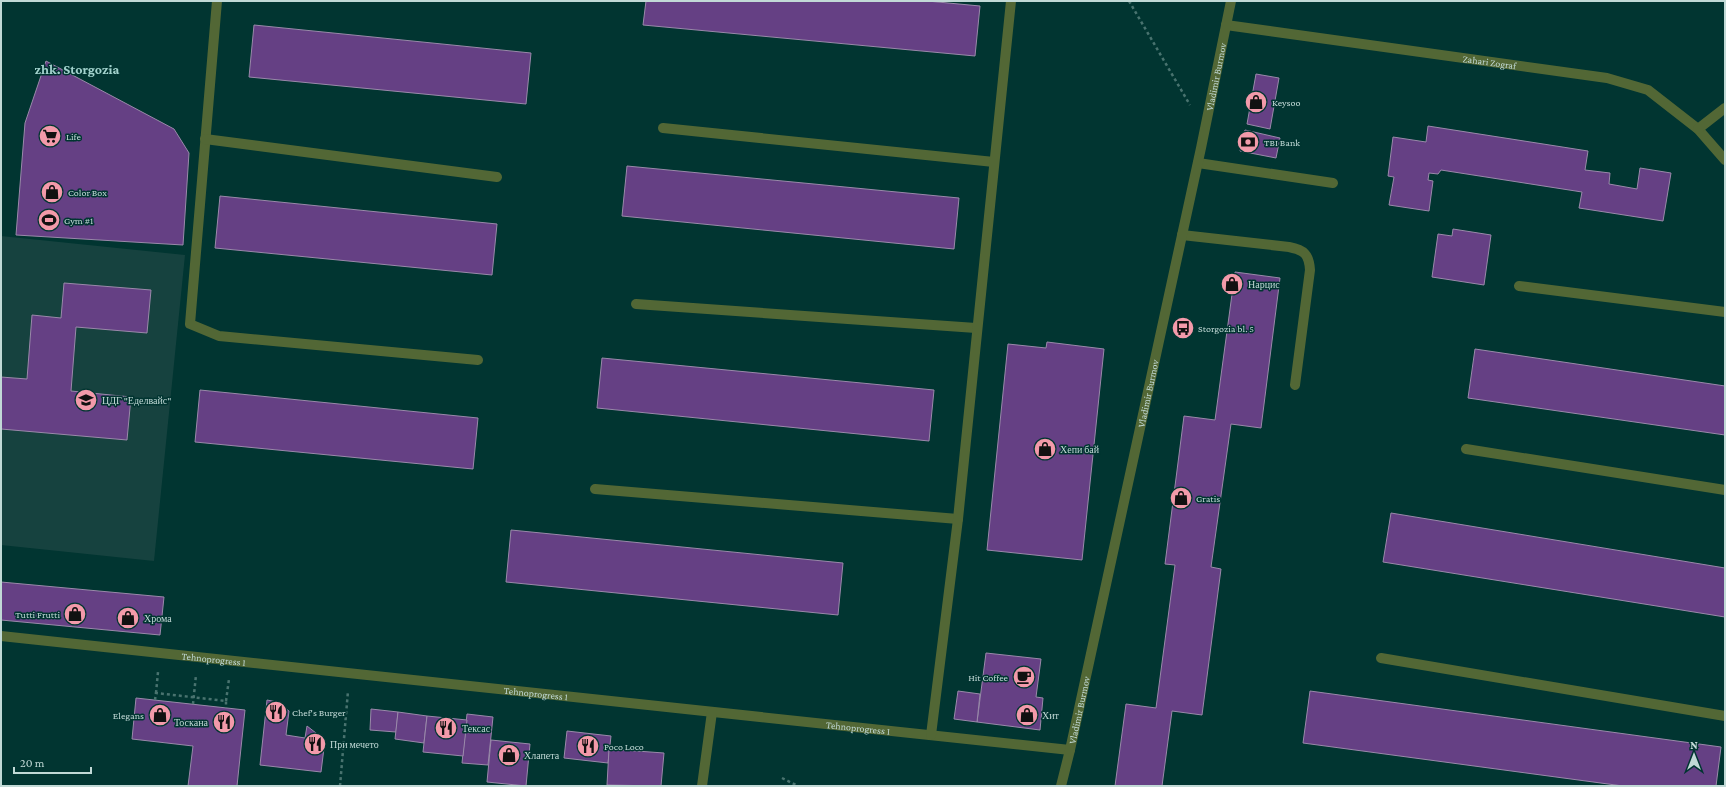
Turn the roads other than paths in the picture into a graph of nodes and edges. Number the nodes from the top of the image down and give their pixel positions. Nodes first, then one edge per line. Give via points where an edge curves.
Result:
1 (217, 1) edge
2 (1011, 1) edge
3 (1230, 1) edge
4 (1226, 25) junction
5 (1725, 108) edge
6 (663, 128) dead end
7 (1698, 129) junction
8 (205, 140) junction
9 (1725, 160) edge
10 (994, 162) junction
11 (1198, 163) junction
12 (497, 177) dead end
13 (1333, 183) dead end
14 (1182, 234) junction
15 (1519, 286) dead end
16 (636, 304) dead end
17 (1725, 312) edge
18 (976, 328) junction
19 (478, 360) dead end
20 (1295, 385) dead end
21 (1466, 449) dead end
22 (595, 489) dead end
23 (1725, 490) edge
24 (958, 519) junction
25 (1, 636) edge
26 (1381, 658) dead end
27 (712, 712) junction
28 (1725, 716) edge
29 (930, 735) junction
30 (1070, 750) junction
31 (702, 786) edge
32 (1061, 786) edge

1 - 8 street
2 - 10 street
3 - 4 street, Vladimir Burmov
4 - 7 street, Zahari Zograf via 1607,78 1648,90
4 - 11 street, Vladimir Burmov
5 - 7 street
6 - 10 street
7 - 9 street, Zahari Zograf
8 - 12 street
8 - 19 street via 190,324 219,336
10 - 18 street
11 - 13 street
11 - 14 street, Vladimir Burmov
14 - 20 street via 1289,247 1301,250 1309,260 1310,270
14 - 30 street, Vladimir Burmov
15 - 17 street
16 - 18 street
18 - 24 street
21 - 23 street
22 - 24 street
24 - 29 street
25 - 27 street, Tehnoprogress 1
26 - 28 street
27 - 29 street, Tehnoprogress 1
27 - 31 street
29 - 30 street, Tehnoprogress 1
30 - 32 street, Vladimir Burmov

